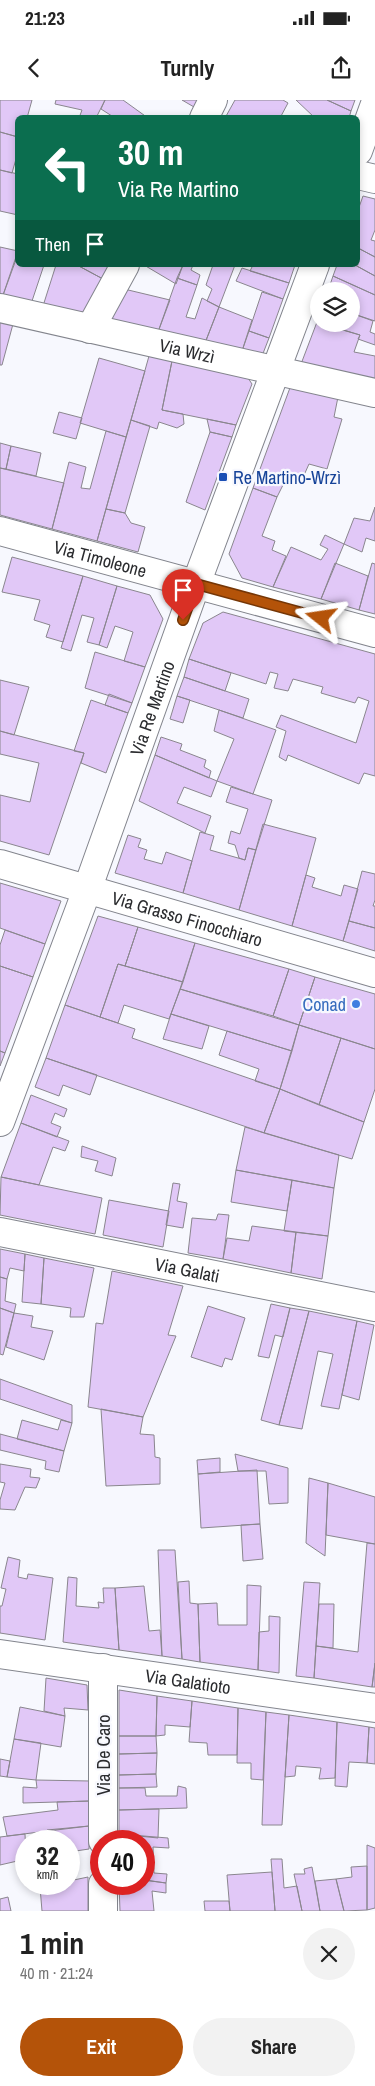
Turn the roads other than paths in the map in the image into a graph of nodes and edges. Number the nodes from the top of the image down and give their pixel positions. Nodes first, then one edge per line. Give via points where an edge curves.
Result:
1 (213, 100) edge
2 (375, 104) edge
3 (206, 115) edge
4 (360, 145) edge
5 (360, 175) edge
6 (375, 179) edge
7 (123, 267) edge
8 (314, 267) edge
9 (0, 308) edge
10 (90, 328) junction
11 (276, 370) junction
12 (375, 393) edge
13 (0, 531) edge
14 (196, 584) junction
15 (375, 633) edge
16 (0, 864) edge
17 (87, 890) junction
18 (375, 973) edge
19 (0, 1122) edge
20 (0, 1232) edge
21 (375, 1307) edge
22 (0, 1654) edge
23 (103, 1668) junction
24 (375, 1708) edge
25 (103, 1830) edge
26 (103, 1895) edge
27 (103, 1911) edge

1 - 3 street
2 - 4 street
5 - 6 street
7 - 10 street
8 - 11 street, Via Re Martino
9 - 10 street, Via Wrzì
10 - 11 street, Via Wrzì
11 - 12 street, Via Wrzì
11 - 14 street, Via Re Martino
13 - 14 street, Via Timoleone
14 - 15 street, Via Timoleone
14 - 17 street, Via Re Martino
16 - 17 street, Via Grasso Finocchiaro
17 - 18 street, Via Grasso Finocchiaro
17 - 19 street, Via Re Martino
20 - 21 street, Via Galati
22 - 23 street, Via Galatioto
23 - 24 street, Via Galatioto
23 - 25 street, Via De Caro
26 - 27 street

